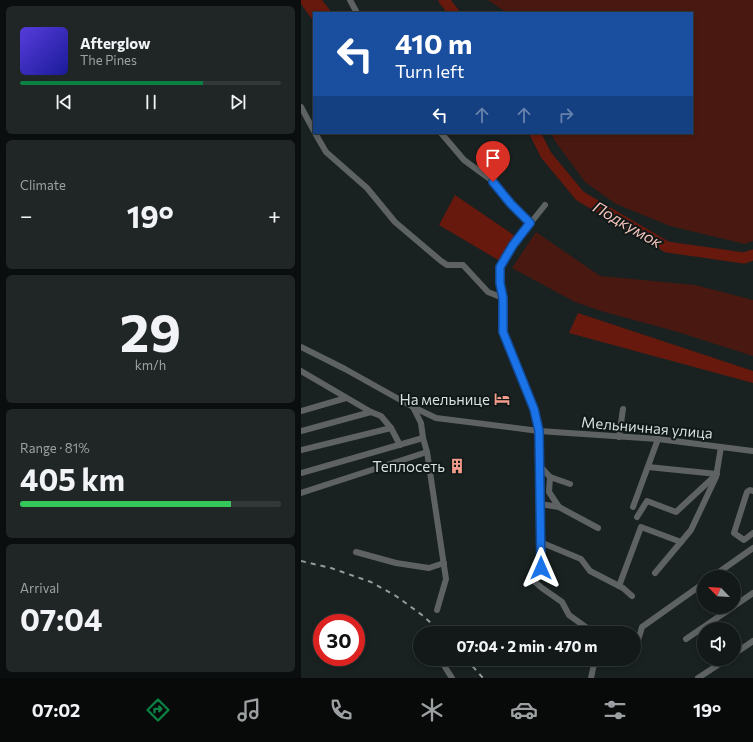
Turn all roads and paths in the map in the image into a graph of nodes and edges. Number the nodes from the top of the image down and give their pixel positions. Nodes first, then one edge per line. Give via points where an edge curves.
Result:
1 (350, 0) edge
2 (356, 12) edge
3 (301, 107) edge
4 (313, 128) edge
5 (316, 134) edge
6 (442, 134) edge
7 (545, 205) dead end
8 (530, 223) junction
9 (503, 298) junction
10 (301, 347) edge
11 (301, 371) edge
12 (346, 398) junction
13 (413, 407) junction
14 (623, 409) dead end
15 (301, 411) edge
16 (371, 412) junction
17 (391, 428) junction
18 (301, 431) edge
19 (539, 431) junction
20 (619, 437) junction
21 (423, 438) junction
22 (658, 439) junction
23 (400, 445) junction
24 (721, 447) junction
25 (301, 450) edge
26 (753, 451) edge
27 (427, 452) junction
28 (540, 466) junction
29 (648, 467) junction
30 (301, 473) edge
31 (717, 474) junction
32 (550, 476) junction
33 (569, 484) dead end
34 (753, 491) edge
35 (301, 493) edge
36 (551, 495) junction
37 (542, 504) junction
38 (559, 507) junction
39 (633, 507) dead end
40 (637, 517) dead end
41 (598, 528) dead end
42 (753, 533) edge
43 (541, 542) junction
44 (681, 542) junction
45 (753, 548) edge
46 (356, 552) dead end
47 (443, 563) junction
48 (722, 570) edge
49 (655, 573) dead end
50 (619, 586) junction
51 (697, 587) edge
52 (753, 593) edge
53 (632, 596) dead end
54 (741, 601) edge
55 (437, 610) dead end
56 (723, 614) edge
57 (584, 626) edge
58 (641, 630) edge
59 (687, 639) dead end
60 (753, 641) edge
61 (741, 649) edge
62 (594, 666) edge
63 (716, 666) edge
64 (445, 667) dead end
65 (452, 678) edge
66 (591, 678) edge
67 (698, 678) edge

1 - 2 street
3 - 4 street
5 - 9 street via 326,152 367,188 395,222 441,261 447,265 463,265 488,292
6 - 8 street via 465,160 493,182
7 - 8 street
8 - 9 street via 500,267
9 - 19 street via 503,332 534,409
10 - 13 street, Мельничная улица
11 - 12 street
12 - 15 street
12 - 16 street
13 - 19 street, Мельничная улица via 436,418
13 - 21 street via 421,423
14 - 20 street
16 - 17 street via 381,416
16 - 18 street
17 - 23 street
17 - 25 street
19 - 20 street, Мельничная улица
19 - 28 street
20 - 22 street, Мельничная улица
21 - 23 street
21 - 27 street
22 - 24 street, Мельничная улица
22 - 29 street
23 - 30 street
24 - 26 street, Мельничная улица
24 - 31 street
27 - 35 street
27 - 47 street
28 - 32 street
28 - 37 street
29 - 31 street
29 - 39 street
31 - 40 street via 676,512 647,501
31 - 44 street via 691,530
32 - 33 street
32 - 36 street
34 - 42 street via 747,492 734,533 744,540
36 - 37 street
36 - 38 street
37 - 38 street
37 - 43 street
38 - 41 street
43 - 50 street via 581,558 590,571
43 - 57 street via 541,568 535,582 562,602 569,615
44 - 49 street
44 - 50 street via 641,528
45 - 48 street
46 - 47 street via 396,563 429,568
47 - 55 street via 446,579
50 - 53 street
51 - 58 street via 642,627
52 - 54 street
56 - 59 street
60 - 61 street
62 - 66 street
63 - 67 street
64 - 65 street

